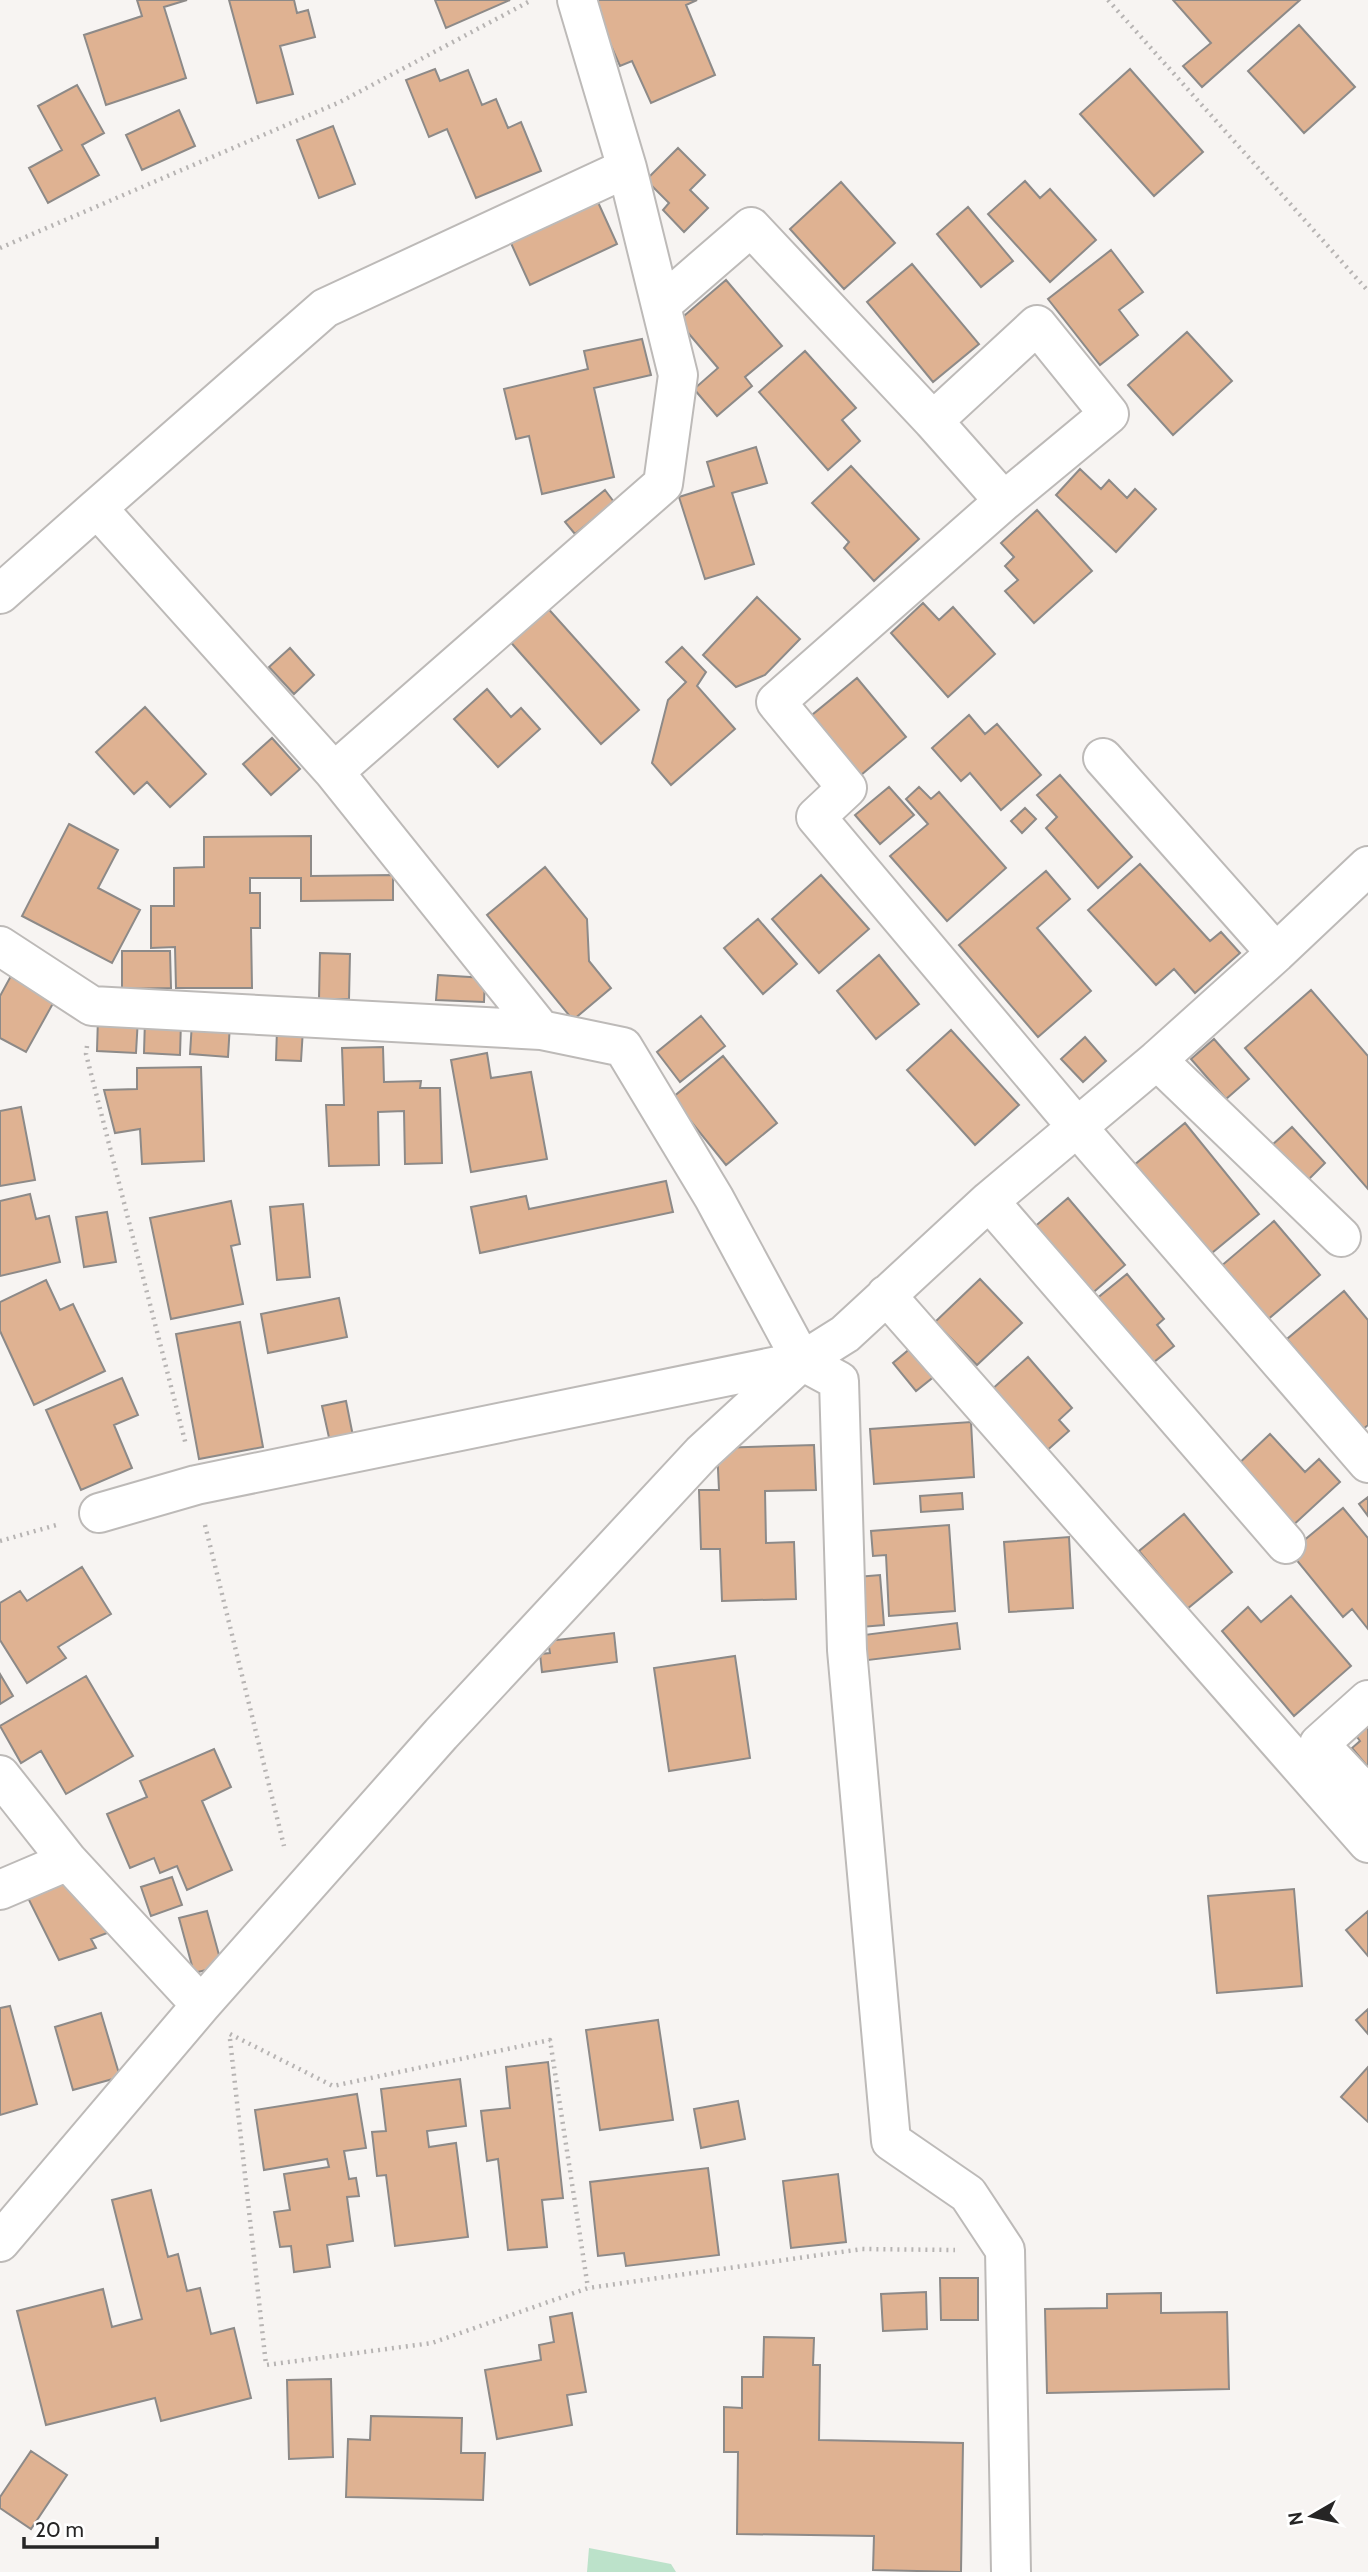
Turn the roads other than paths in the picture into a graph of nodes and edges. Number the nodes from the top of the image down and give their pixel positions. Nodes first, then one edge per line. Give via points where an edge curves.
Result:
1 (577, 0) edge
2 (627, 168) junction
3 (661, 305) junction
4 (933, 421) junction
5 (1004, 501) junction
6 (97, 508) junction
7 (0, 594) edge
8 (1103, 758) dead end
9 (334, 772) junction
10 (1368, 866) edge
11 (0, 946) edge
12 (1276, 953) junction
13 (541, 1030) junction
14 (1157, 1060) junction
15 (1077, 1127) junction
16 (989, 1201) junction
17 (1341, 1237) dead end
18 (886, 1296) junction
19 (802, 1361) junction
20 (1368, 1463) edge
21 (99, 1513) road end
22 (1286, 1544) dead end
23 (1368, 1700) edge
24 (0, 1774) edge
25 (1330, 1777) junction
26 (1368, 1796) edge
27 (1368, 1843) edge
28 (68, 1861) junction
29 (0, 1889) edge
30 (201, 2005) junction
31 (0, 2242) edge
32 (1011, 2572) edge

1 - 2 street
2 - 3 street
2 - 6 street via 325,309
3 - 4 street via 751,227
3 - 9 street via 678,375 663,484
4 - 5 street
4 - 5 street via 1037,325 1109,414
5 - 15 street via 776,702 847,788 816,817
6 - 7 street
6 - 9 street
8 - 12 street
9 - 13 street
10 - 12 street
11 - 13 street via 92,1006
12 - 14 street
13 - 19 street via 622,1047 714,1198
14 - 15 street
14 - 17 street
15 - 16 street
15 - 20 street
16 - 18 street
16 - 22 street
18 - 19 street via 845,1334
18 - 25 street
19 - 21 street via 196,1485
19 - 30 street via 702,1453 441,1734
19 - 32 street via 839,1381 847,1650 891,2141 968,2193 1005,2250
23 - 25 street via 1319,1744
24 - 28 street
25 - 26 street
25 - 27 street
28 - 29 street
28 - 30 street
30 - 31 street

